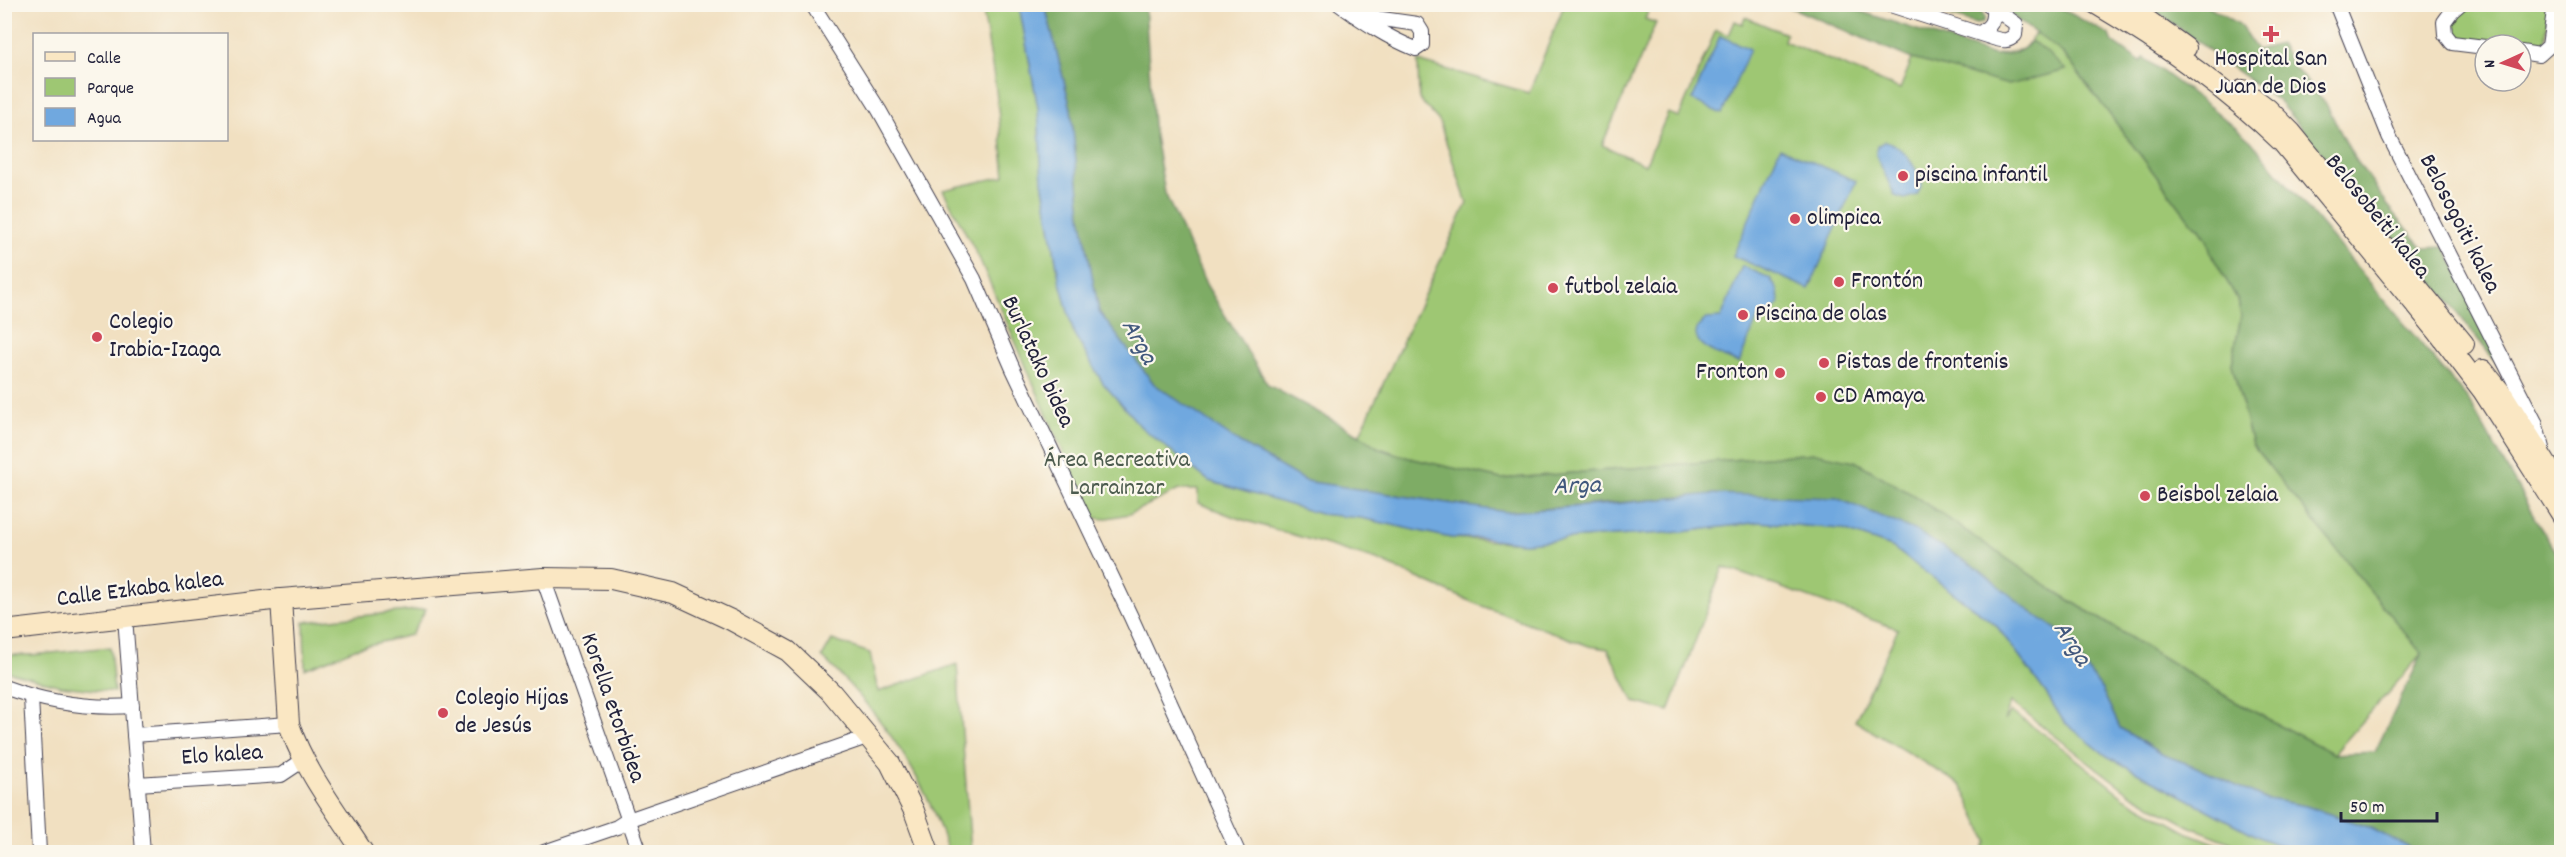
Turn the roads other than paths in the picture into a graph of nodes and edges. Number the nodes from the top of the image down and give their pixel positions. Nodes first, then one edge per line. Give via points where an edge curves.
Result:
1 (812, 4) edge
2 (1339, 4) edge
3 (1887, 4) edge
4 (2096, 4) edge
5 (2125, 4) edge
6 (2336, 4) edge
7 (2460, 4) edge
8 (2555, 4) edge
9 (1991, 6) edge
10 (1354, 15) dead end
11 (1980, 33) junction
12 (2473, 46) edge
13 (2533, 53) edge
14 (2545, 462) junction
15 (2562, 489) edge
16 (2562, 515) edge
17 (543, 578) junction
18 (281, 599) junction
19 (125, 617) junction
20 (4, 631) edge
21 (4, 687) edge
22 (31, 697) junction
23 (132, 706) junction
24 (289, 724) junction
25 (134, 735) junction
26 (870, 736) junction
27 (305, 759) junction
28 (137, 784) junction
29 (628, 820) junction
30 (39, 852) edge
31 (143, 852) edge
32 (363, 852) edge
33 (544, 852) edge
34 (640, 852) edge
35 (928, 852) edge
36 (1238, 852) edge

1 - 36 street, Burlatako bidea via 879,110 974,279
2 - 10 street
3 - 11 street
4 - 16 main road, Belosobeiti kalea via 2193,69 2282,142 2483,391
5 - 14 main road, Belosobeiti kalea via 2268,109 2292,132 2441,313 2503,396
6 - 14 street, Belosogoiti kalea via 2390,136 2535,422
7 - 12 street via 2444,22 2445,34 2452,43
8 - 13 street via 2549,46 2539,54
9 - 11 street via 1991,26
9 - 11 street via 2016,24 2016,35 2005,41
14 - 15 main road, Belosobeiti kalea
17 - 18 main road, Calle Ezkaba kalea
17 - 26 main road, Calle Ezkaba kalea via 622,582 673,594 731,620 788,651
17 - 29 street, Korella etorbidea
18 - 19 main road, Calle Ezkaba kalea
18 - 24 main road
19 - 20 main road, Calle Ezkaba kalea
19 - 23 street
21 - 22 street
22 - 23 street via 94,706
22 - 30 street
23 - 25 street
24 - 25 street
24 - 27 main road
25 - 28 street
26 - 29 street
26 - 35 main road, Calle Ezkaba kalea via 890,762 914,811
27 - 28 street, Elo kalea via 281,775
27 - 32 main road
28 - 31 street
29 - 33 street
29 - 34 street, Korella etorbidea

